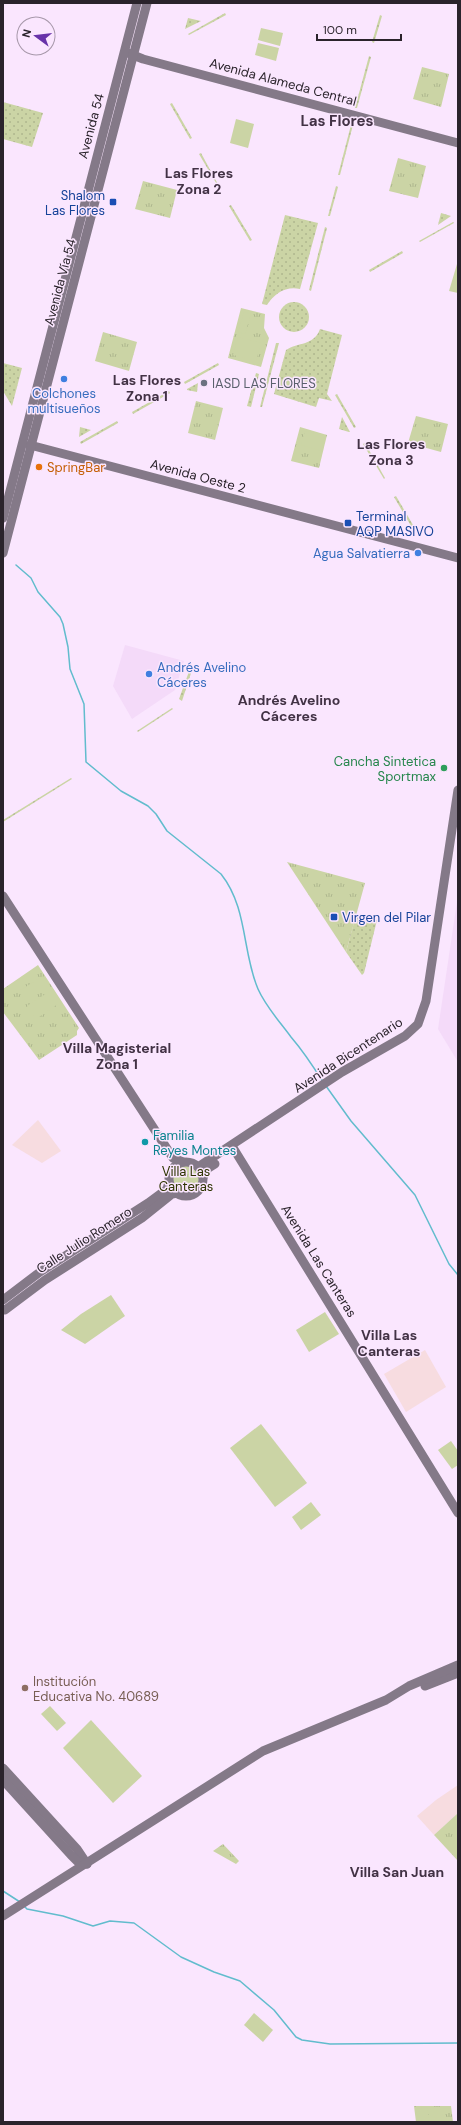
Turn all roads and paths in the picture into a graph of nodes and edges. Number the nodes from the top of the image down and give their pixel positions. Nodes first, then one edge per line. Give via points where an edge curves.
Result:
1 (137, 3) edge
2 (147, 3) edge
3 (129, 54) junction
4 (458, 143) edge
5 (70, 256) joint
6 (30, 445) junction
7 (3, 518) edge
8 (3, 553) edge
9 (458, 558) edge
10 (458, 790) edge
11 (3, 896) edge
12 (234, 1148) junction
13 (173, 1158) junction
14 (183, 1162) junction
15 (198, 1167) junction
16 (172, 1170) junction
17 (202, 1177) junction
18 (169, 1182) junction
19 (178, 1193) junction
20 (3, 1300) edge
21 (5, 1310) dead end
22 (458, 1513) edge
23 (458, 1664) edge
24 (458, 1673) edge
25 (403, 1692) junction
26 (3, 1768) edge
27 (3, 1780) edge
28 (30, 1803) junction
29 (87, 1864) junction
30 (7, 1913) edge

1 - 3 street, Avenida 54
2 - 3 street, Avenida Vía 54
3 - 4 street, Avenida Alameda Central
3 - 5 street, Avenida 54
3 - 6 street, Avenida Vía 54
5 - 7 street, Avenida Vía 54
6 - 8 street, Avenida Vía 54
6 - 9 street, Avenida Oeste 2
10 - 12 street, Avenida Bicentenario via 422,1017 406,1036 315,1090 293,1106 289,1114
11 - 13 street
12 - 15 street, Avenida Bicentenario
12 - 17 street, Avenida Bicentenario via 207,1169
12 - 22 street, Avenida Las Canteras
13 - 14 street
13 - 16 street
14 - 15 street
14 - 16 street
15 - 17 street
16 - 18 street
17 - 19 street via 200,1187 195,1193 186,1196
18 - 19 street
18 - 20 street, Calle Julio Romero via 167,1188 142,1207 40,1272
19 - 21 street, Calle Julio Romero via 170,1195 142,1218 45,1280
23 - 25 street via 409,1686
24 - 25 street
25 - 29 street via 263,1751
26 - 28 street
27 - 28 street
28 - 29 street via 78,1849
29 - 30 street

